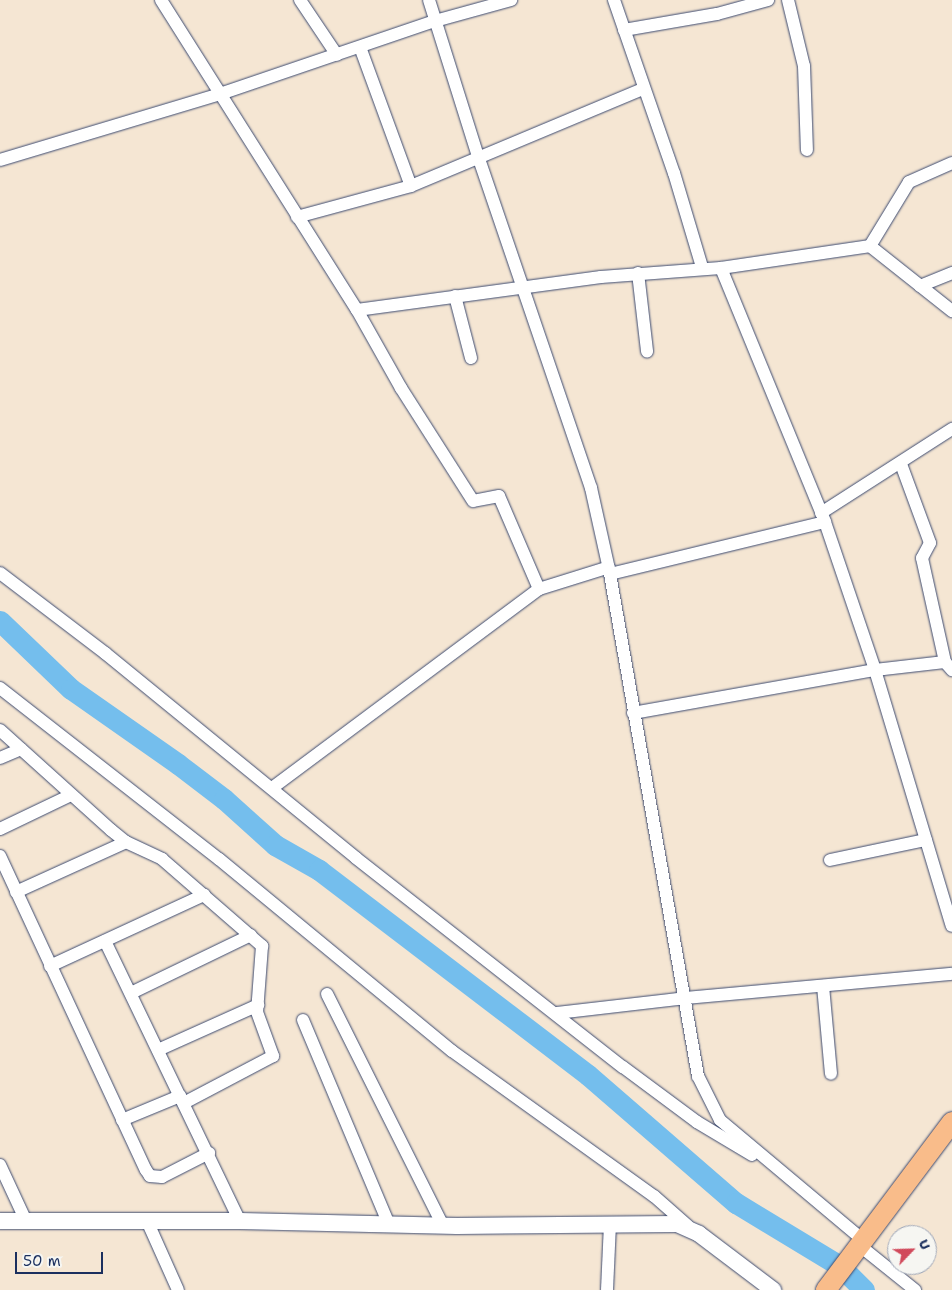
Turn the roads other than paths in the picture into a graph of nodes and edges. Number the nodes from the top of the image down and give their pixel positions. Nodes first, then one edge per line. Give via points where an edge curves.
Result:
1 (161, 0) edge
2 (300, 0) edge
3 (429, 0) edge
4 (511, 0) edge
5 (614, 0) edge
6 (768, 0) edge
7 (788, 0) edge
8 (435, 21) junction
9 (624, 30) junction
10 (360, 47) junction
11 (337, 55) junction
12 (643, 89) junction
13 (220, 94) junction
14 (807, 150) dead end
15 (478, 156) junction
16 (0, 160) edge
17 (952, 163) edge
18 (411, 186) junction
19 (296, 218) junction
20 (870, 246) junction
21 (702, 268) junction
22 (721, 268) junction
23 (638, 273) junction
24 (952, 273) edge
25 (920, 286) junction
26 (522, 287) junction
27 (455, 296) junction
28 (357, 310) junction
29 (952, 311) edge
30 (646, 351) dead end
31 (471, 358) dead end
32 (952, 429) edge
33 (901, 464) junction
34 (823, 517) junction
35 (610, 570) junction
36 (0, 573) edge
37 (539, 589) junction
38 (948, 666) edge
39 (875, 670) junction
40 (0, 688) edge
41 (633, 713) junction
42 (0, 730) edge
43 (20, 749) junction
44 (0, 758) edge
45 (272, 788) junction
46 (71, 795) junction
47 (0, 829) edge
48 (926, 840) junction
49 (126, 842) junction
50 (0, 856) edge
51 (830, 860) dead end
52 (16, 892) junction
53 (204, 895) junction
54 (952, 926) edge
55 (251, 935) junction
56 (105, 940) junction
57 (50, 966) junction
58 (952, 974) edge
59 (823, 986) junction
60 (130, 993) junction
61 (326, 994) dead end
62 (686, 998) junction
63 (258, 1005) junction
64 (557, 1013) junction
65 (303, 1020) dead end
66 (158, 1050) junction
67 (831, 1074) dead end
68 (182, 1099) junction
69 (122, 1120) junction
70 (952, 1122) edge
71 (209, 1153) junction
72 (768, 1162) junction
73 (0, 1165) edge
74 (0, 1221) edge
75 (26, 1221) junction
76 (240, 1221) junction
77 (148, 1223) junction
78 (389, 1225) junction
79 (610, 1225) junction
80 (443, 1226) junction
81 (688, 1226) junction
82 (860, 1244) junction
83 (178, 1290) edge
84 (607, 1290) edge
85 (773, 1290) edge
86 (826, 1290) edge
87 (915, 1290) edge

1 - 13 street
2 - 11 street
3 - 8 street
4 - 8 street
5 - 9 street
6 - 9 street via 717,14
7 - 14 street via 804,66
8 - 10 street
8 - 15 street
9 - 12 street
10 - 11 street
10 - 18 street
11 - 13 street
12 - 15 street
12 - 21 street via 674,173
13 - 16 street
13 - 19 street
15 - 18 street
15 - 26 street
17 - 20 street via 909,182
18 - 19 street
19 - 28 street
20 - 22 street
20 - 25 street
21 - 22 street
21 - 23 street
22 - 34 street
23 - 26 street
23 - 30 street
24 - 25 street
25 - 29 street
26 - 27 street
26 - 35 street via 571,420
27 - 28 street
27 - 31 street
28 - 37 street via 401,388 473,501 499,496
32 - 33 street
33 - 34 street
33 - 38 street via 930,544 922,558
34 - 35 street
34 - 39 street
35 - 37 street
35 - 41 street
36 - 45 street via 106,653
37 - 45 street
38 - 39 street
39 - 41 street
39 - 48 street
40 - 81 street via 219,859 452,1051 654,1196
41 - 62 street
42 - 43 street
43 - 44 street
43 - 46 street
45 - 64 street via 356,858
46 - 47 street
46 - 49 street
48 - 51 street
48 - 54 street
49 - 52 street
49 - 53 street via 162,859
50 - 52 street
52 - 57 street
53 - 55 street
53 - 56 street
55 - 60 street
55 - 63 street via 262,946
56 - 57 street
56 - 60 street
57 - 69 street
58 - 59 street
59 - 62 street
59 - 67 street
60 - 66 street
61 - 80 street
62 - 64 street
62 - 72 street via 698,1076 709,1102 720,1120
63 - 66 street
63 - 68 street via 257,1012 273,1052 271,1059
64 - 72 street via 697,1122
65 - 78 street
66 - 68 street
68 - 69 street
68 - 71 street
69 - 71 street via 150,1176 162,1178
70 - 82 main road
71 - 76 street
72 - 82 street
73 - 75 street
74 - 75 street
75 - 77 street
76 - 77 street
76 - 78 street
77 - 83 street
78 - 80 street
79 - 80 street
79 - 81 street
79 - 84 street
81 - 85 street
82 - 86 main road
82 - 87 street

